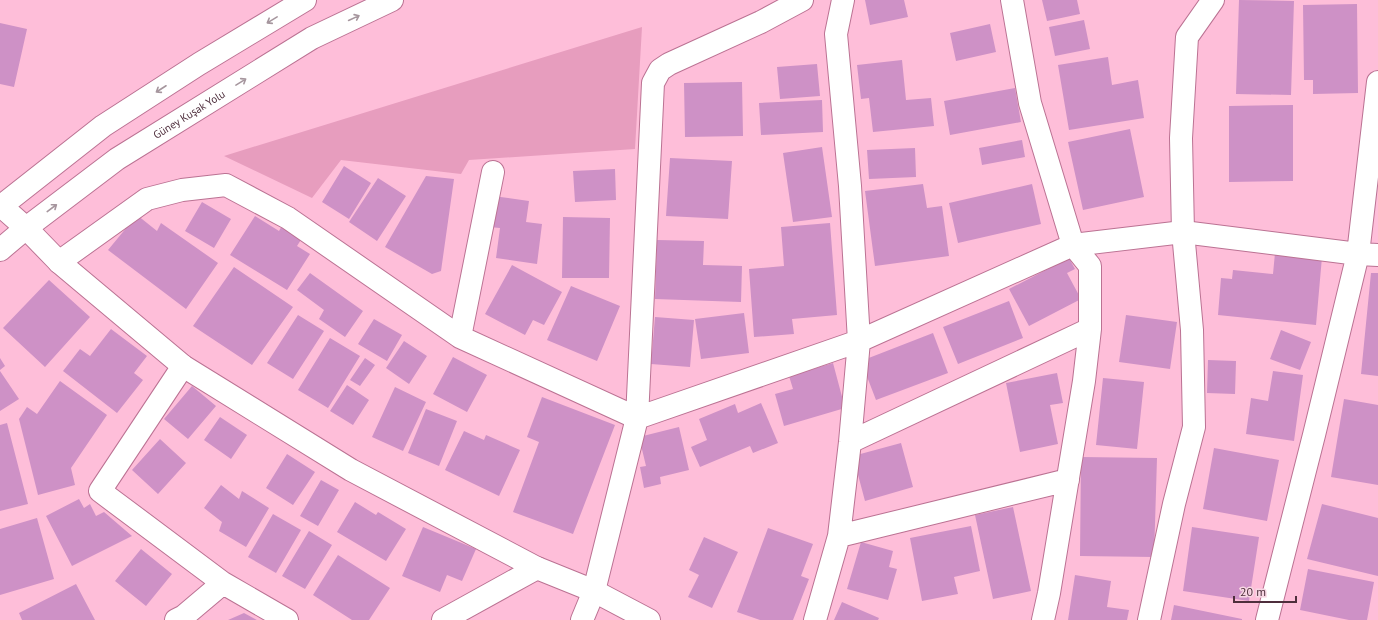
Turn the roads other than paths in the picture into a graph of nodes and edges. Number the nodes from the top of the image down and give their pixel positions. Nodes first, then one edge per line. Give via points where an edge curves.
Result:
1 (305, 0) edge
2 (392, 0) edge
3 (802, 0) edge
4 (843, 0) edge
5 (1012, 0) edge
6 (1213, 0) edge
7 (1378, 82) edge
8 (493, 172) dead end
9 (0, 206) edge
10 (26, 228) junction
11 (1182, 232) junction
12 (1073, 245) junction
13 (0, 250) edge
14 (1368, 254) edge
15 (59, 262) junction
16 (1090, 329) junction
17 (460, 337) junction
18 (859, 341) junction
19 (183, 366) junction
20 (637, 418) junction
21 (850, 442) junction
22 (1068, 480) junction
23 (839, 536) junction
24 (537, 568) junction
25 (223, 583) junction
26 (594, 591) junction
27 (176, 620) edge
28 (287, 620) edge
29 (443, 620) edge
30 (582, 620) edge
31 (649, 620) edge
32 (815, 620) edge
33 (1043, 620) edge
34 (1149, 620) edge
35 (1267, 620) edge

1 -> 9 street via 103,126
10 -> 2 street, Güney Kuşak Yolu via 117,159 150,138 312,38
3 - 20 street via 761,22 669,64 655,77 652,87
4 - 18 street via 836,34 850,186
5 - 12 street via 1030,103
6 - 11 street via 1187,37 1181,138
7 - 14 street
8 - 17 street
9 - 10 street
10 - 13 street, Güney Kuşak Yolu
10 - 15 street
11 - 12 street
11 - 14 street
11 - 34 street via 1192,330 1194,427
12 - 16 street via 1090,266
12 - 18 street
14 - 35 street via 1314,435
15 - 17 street via 148,199 182,190 226,185 288,218
15 - 19 street
16 - 21 street
16 - 22 street
17 - 20 street
18 - 20 street
18 - 21 street
19 - 24 street via 351,470
19 - 25 street via 100,492
20 - 26 street
21 - 23 street
22 - 23 street
22 - 33 street
23 - 32 street
24 - 26 street
24 - 29 street
25 - 27 street
25 - 28 street
26 - 30 street
26 - 31 street

